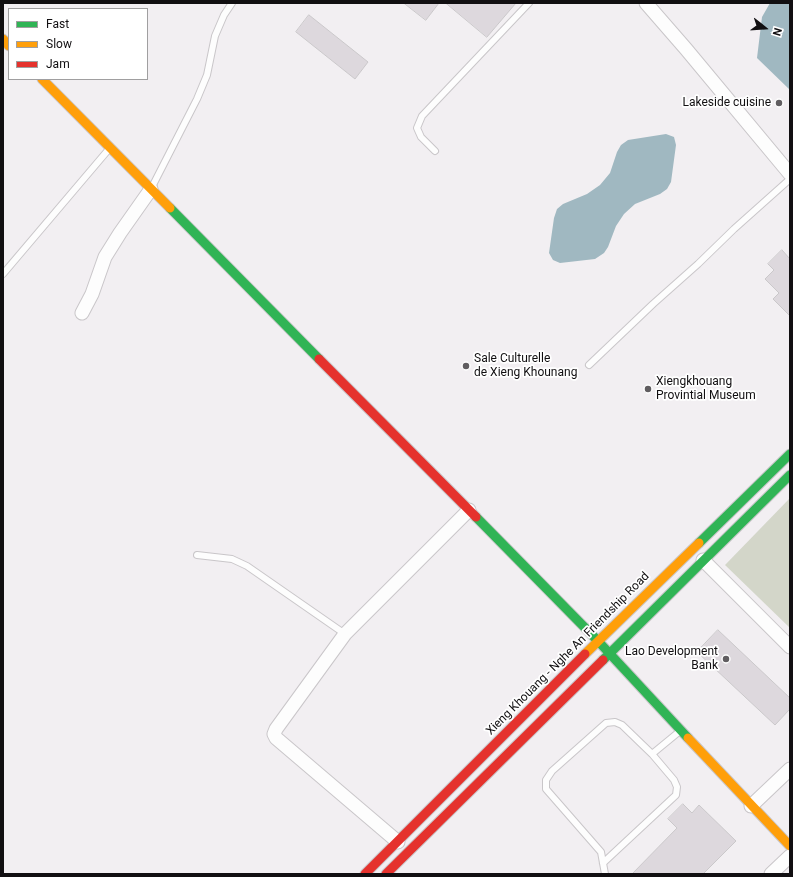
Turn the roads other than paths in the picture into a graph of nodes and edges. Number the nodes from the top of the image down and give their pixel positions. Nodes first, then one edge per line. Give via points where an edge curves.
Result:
1 (232, 3) edge
2 (529, 3) edge
3 (646, 3) edge
4 (43, 80) edge
5 (110, 147) junction
6 (435, 151) dead end
7 (790, 174) edge
8 (790, 179) edge
9 (151, 189) junction
10 (3, 274) edge
11 (82, 314) dead end
12 (589, 365) dead end
13 (790, 454) edge
14 (790, 475) edge
15 (469, 510) junction
16 (197, 555) dead end
17 (703, 560) junction
18 (345, 634) junction
19 (598, 641) junction
20 (790, 647) edge
21 (609, 653) junction
22 (681, 730) junction
23 (652, 754) junction
24 (790, 769) edge
25 (751, 806) junction
26 (398, 842) junction
27 (790, 846) edge
28 (790, 856) edge
29 (603, 862) junction
30 (365, 874) edge
31 (386, 874) edge
32 (605, 874) edge
33 (771, 874) edge

1 - 9 lane via 215,36 207,75 197,99
2 - 6 lane via 422,116 417,128 421,137
3 - 7 street
4 - 5 street
5 - 9 street
5 - 10 lane
8 - 12 lane
9 - 11 street via 106,257
9 - 15 street
13 - 19 street, Xieng Khouang - Nghe An Friendship Road
14 - 17 street
15 - 18 street
15 - 19 street
16 - 18 lane via 232,559 247,566
17 - 20 street
17 - 21 street
18 - 26 street via 274,734
19 - 21 street
19 - 26 street, Xieng Khouang - Nghe An Friendship Road
21 - 22 street
21 - 31 street
22 - 23 lane
22 - 25 street
23 - 29 lane via 674,780 676,795
23 - 29 lane via 622,725 615,722 606,723 552,771 546,780 546,789 601,852
24 - 25 street
25 - 27 street
26 - 30 street, Xieng Khouang - Nghe An Friendship Road
28 - 33 street
29 - 32 lane

